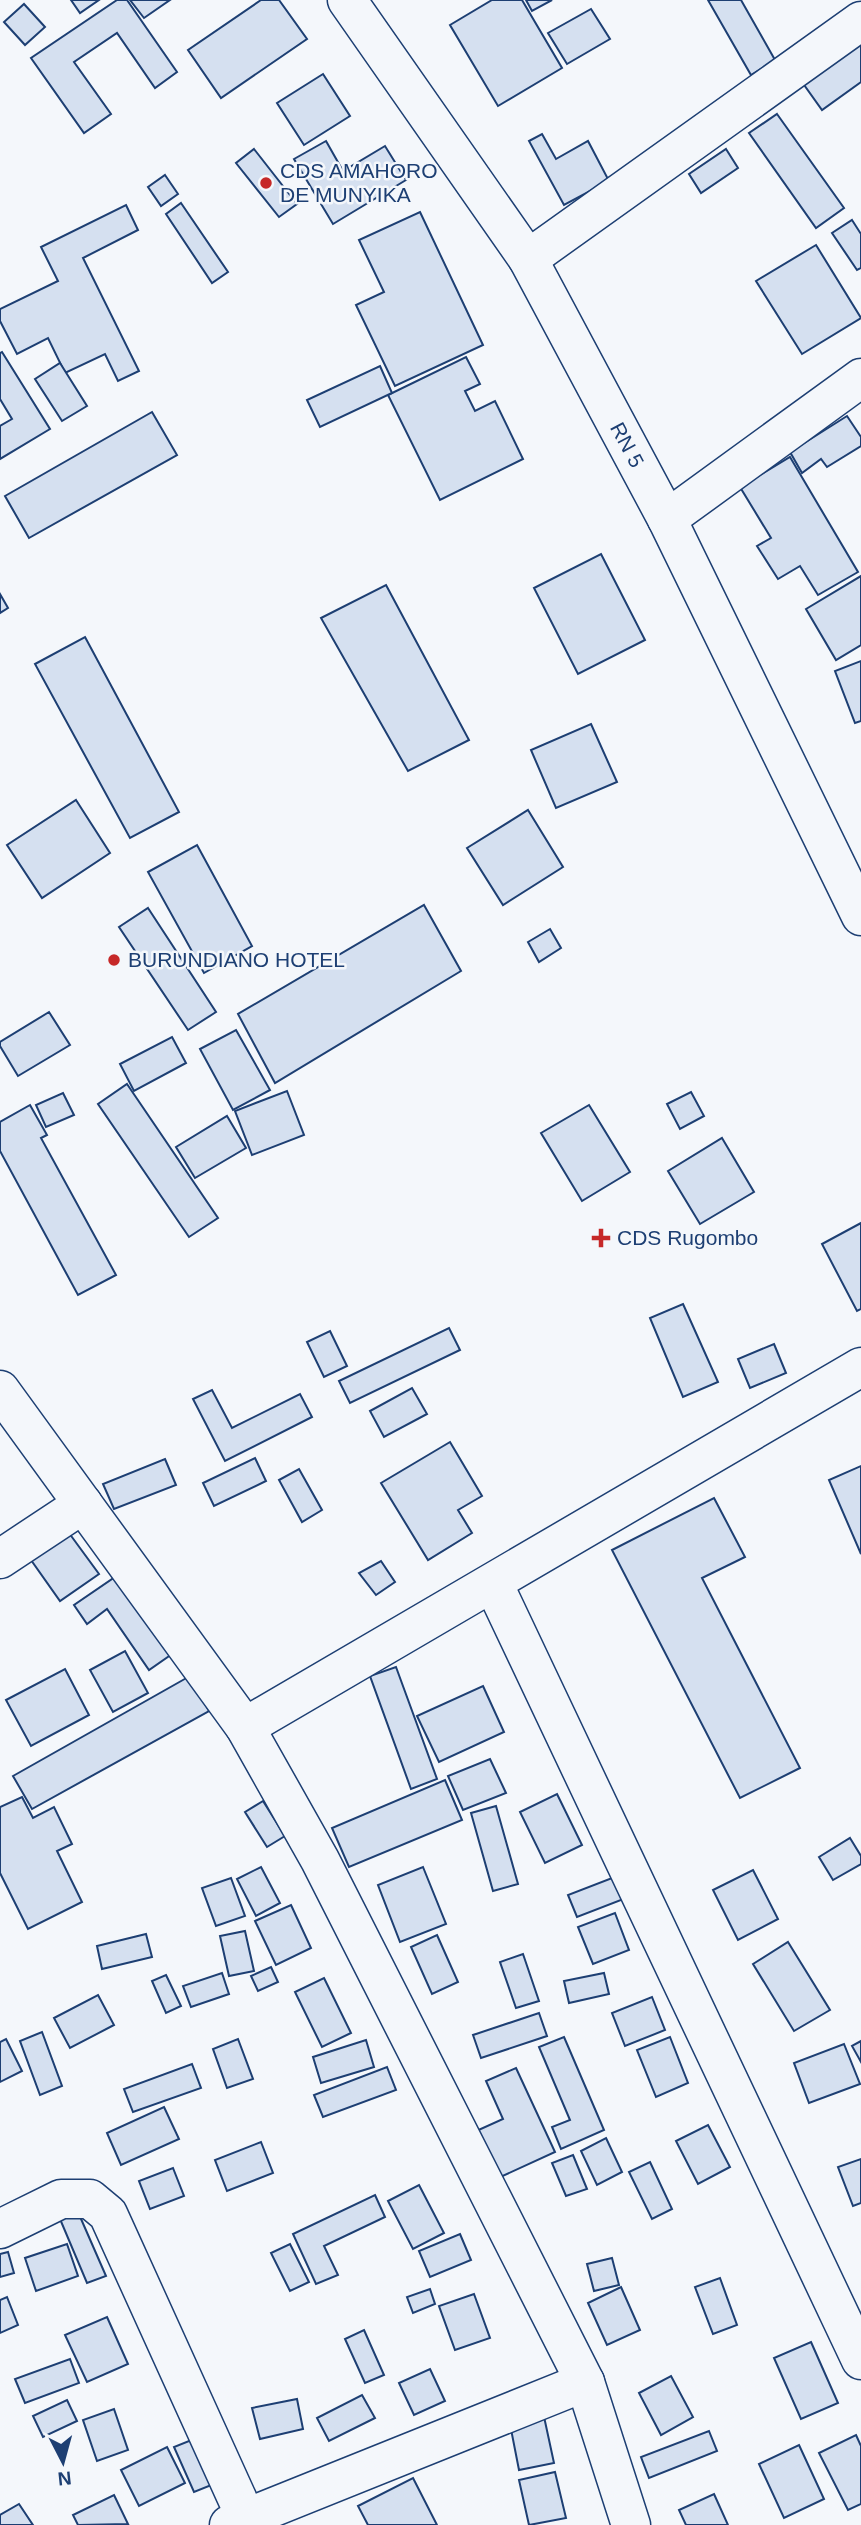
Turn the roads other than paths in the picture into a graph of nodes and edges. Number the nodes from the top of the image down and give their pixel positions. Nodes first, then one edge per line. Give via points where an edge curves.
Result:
1 (347, 0) edge
2 (861, 21) edge
3 (528, 259) junction
4 (861, 378) edge
5 (667, 519) junction
6 (861, 916) edge
7 (861, 1367) edge
8 (0, 1390) edge
9 (83, 1504) junction
10 (0, 1559) edge
11 (494, 1583) junction
12 (245, 1727) junction
13 (0, 2229) edge
14 (861, 2360) edge
15 (585, 2382) junction
16 (237, 2522) edge
17 (631, 2525) edge

1 - 3 street, RN 5 / RN 5
2 - 3 street
3 - 5 street, RN 5 / RN 5
4 - 5 street
5 - 6 street, RN 5 / RN 5
7 - 11 street
8 - 9 street
9 - 10 street
9 - 12 street
11 - 12 street
11 - 14 street
12 - 15 street via 320,1860
13 - 16 street via 61,2199 90,2199 108,2214
15 - 16 street
15 - 17 street

